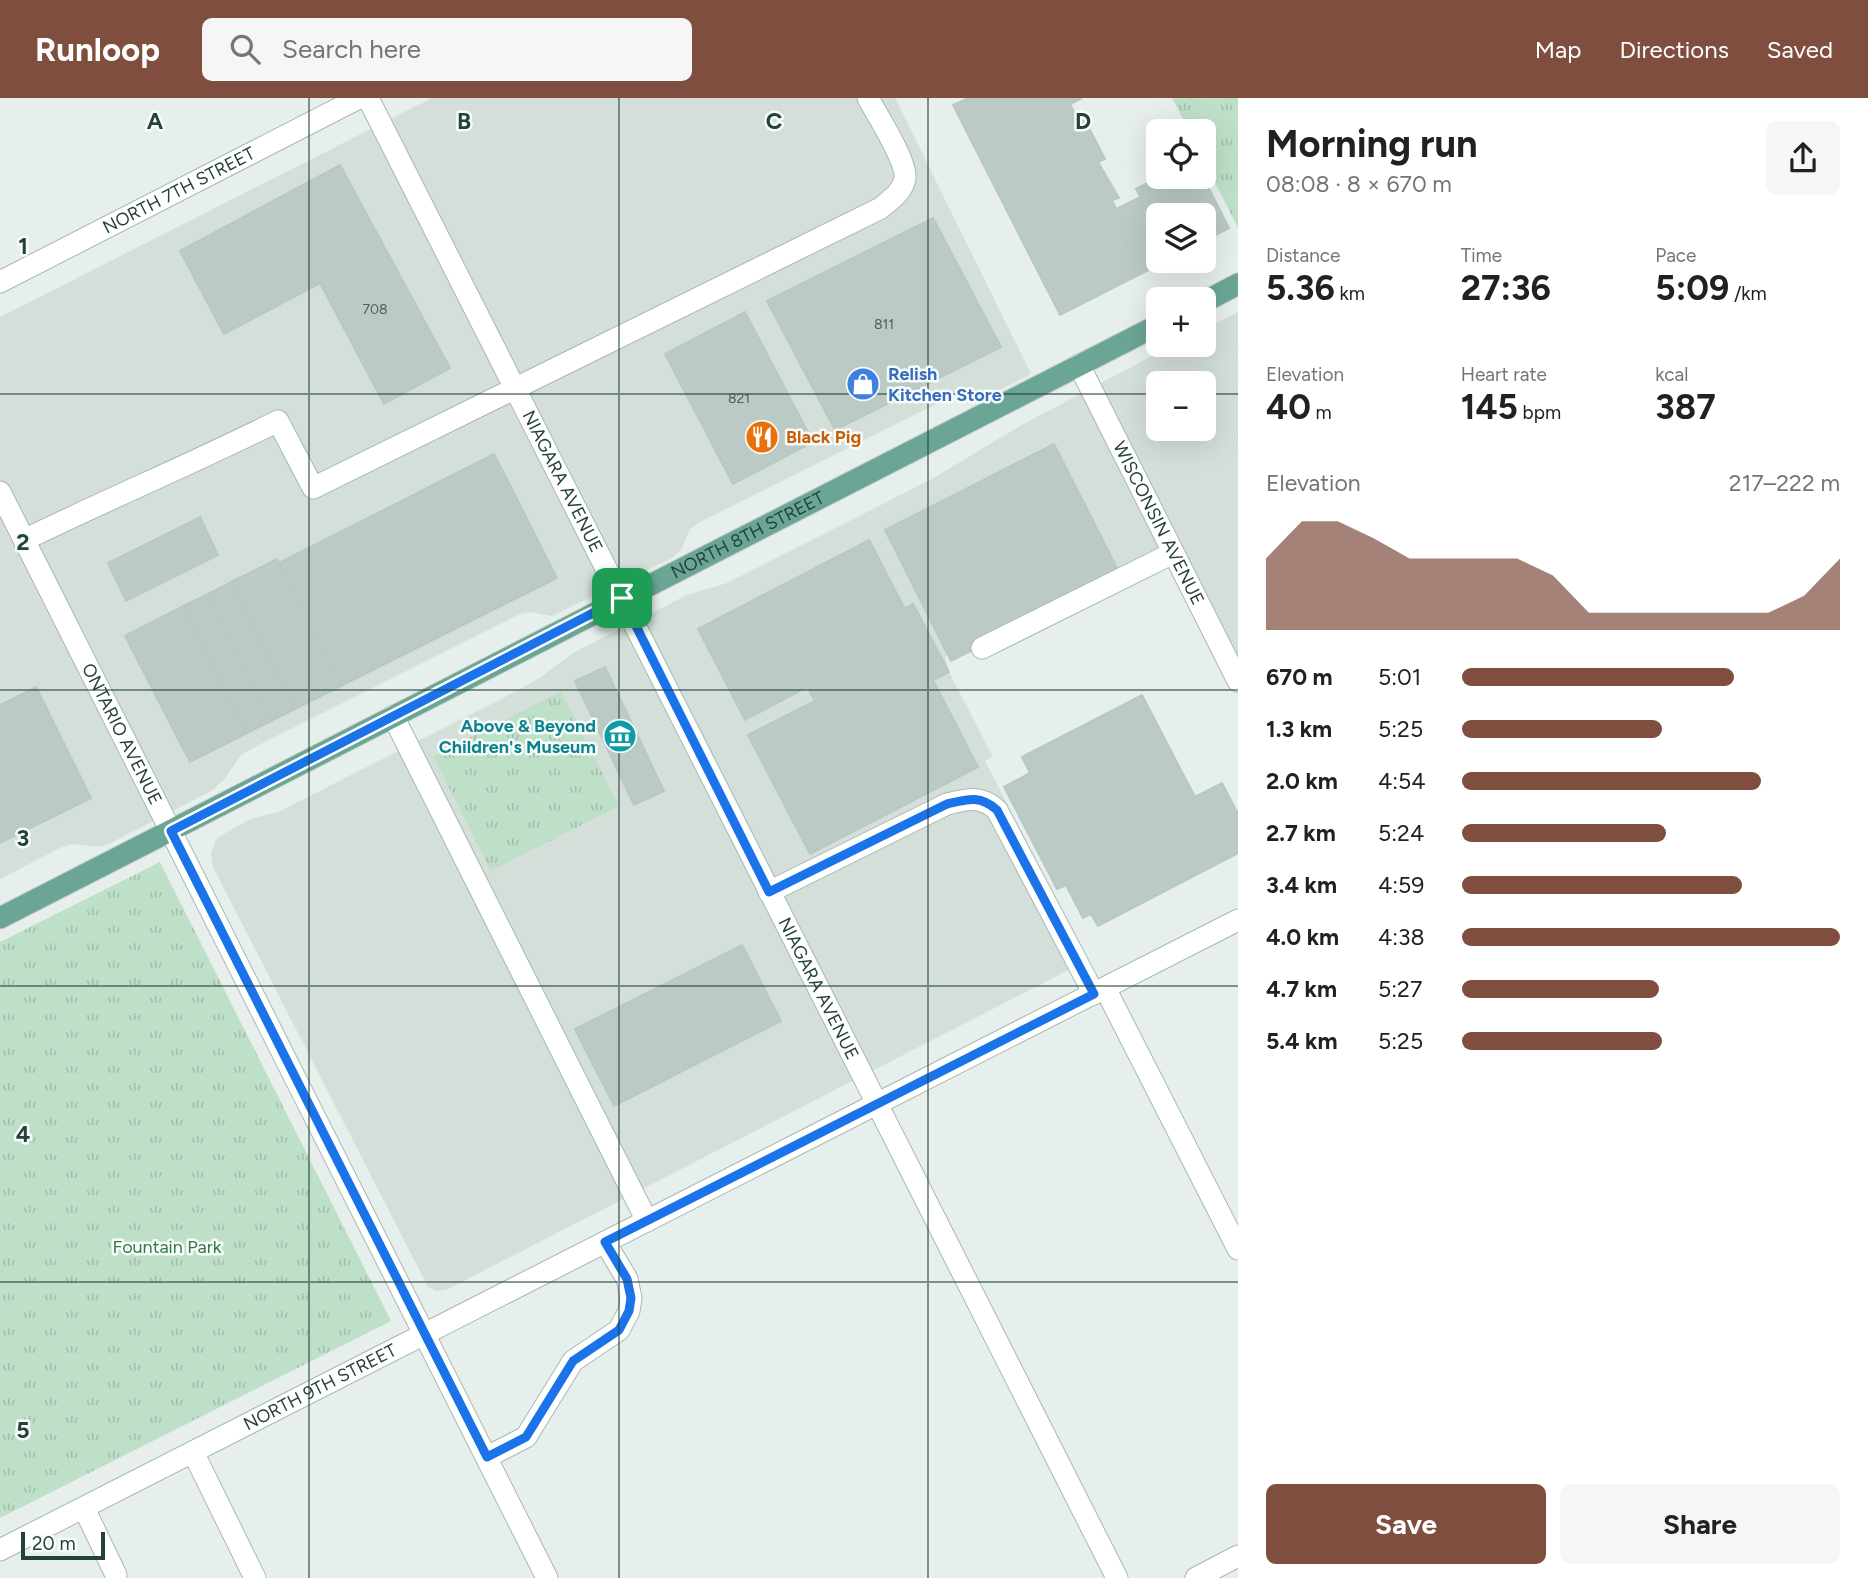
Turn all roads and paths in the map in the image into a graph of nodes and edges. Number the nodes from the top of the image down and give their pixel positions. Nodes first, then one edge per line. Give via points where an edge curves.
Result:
1 (368, 98) edge
2 (868, 98) edge
3 (347, 101) edge
4 (0, 282) edge
5 (1238, 284) edge
6 (1216, 296) edge
7 (1146, 331) edge
8 (1079, 365) junction
9 (515, 387) junction
10 (0, 492) edge
11 (24, 540) junction
12 (1173, 553) junction
13 (622, 598) junction
14 (982, 648) dead end
15 (1238, 681) edge
16 (393, 716) junction
17 (171, 831) junction
18 (769, 892) junction
19 (0, 918) edge
20 (1238, 920) edge
21 (1100, 991) junction
22 (874, 1104) junction
23 (647, 1221) junction
24 (605, 1242) junction
25 (1238, 1249) edge
26 (424, 1335) junction
27 (194, 1454) junction
28 (487, 1457) junction
29 (84, 1508) junction
30 (0, 1550) edge
31 (1238, 1556) edge
32 (115, 1577) edge
33 (255, 1578) edge
34 (548, 1578) edge
35 (1117, 1578) edge
36 (1196, 1578) edge

1 - 9 street, NIAGARA AVENUE
2 - 9 street via 905,177 899,192 881,208
3 - 4 street, NORTH 7TH STREET
5 - 6 main road
7 - 8 main road, NORTH 8TH STREET
8 - 12 street, WISCONSIN AVENUE
8 - 13 main road, NORTH 8TH STREET
9 - 11 street via 313,488 278,421
9 - 13 street, NIAGARA AVENUE
10 - 11 street, ONTARIO AVENUE
11 - 17 street, ONTARIO AVENUE
12 - 14 street
12 - 15 street, WISCONSIN AVENUE
13 - 16 main road, NORTH 8TH STREET
13 - 18 street, NIAGARA AVENUE
16 - 17 main road, NORTH 8TH STREET
16 - 23 street
17 - 19 main road, NORTH 8TH STREET
17 - 26 street, ONTARIO AVENUE
18 - 21 street via 947,804 985,799 997,810
18 - 22 street, NIAGARA AVENUE
20 - 21 street, NORTH 9TH STREET
21 - 22 street, NORTH 9TH STREET
21 - 25 street
22 - 23 street, NORTH 9TH STREET
22 - 35 street, NIAGARA AVENUE
23 - 24 street, NORTH 9TH STREET
24 - 26 street, NORTH 9TH STREET
24 - 28 street via 627,1279 631,1298 619,1330 573,1361 526,1437
26 - 27 street, NORTH 9TH STREET
26 - 28 street, ONTARIO AVENUE
27 - 29 street, NORTH 9TH STREET
27 - 33 street
28 - 34 street, ONTARIO AVENUE
29 - 30 street, NORTH 9TH STREET
29 - 32 street
31 - 36 street

